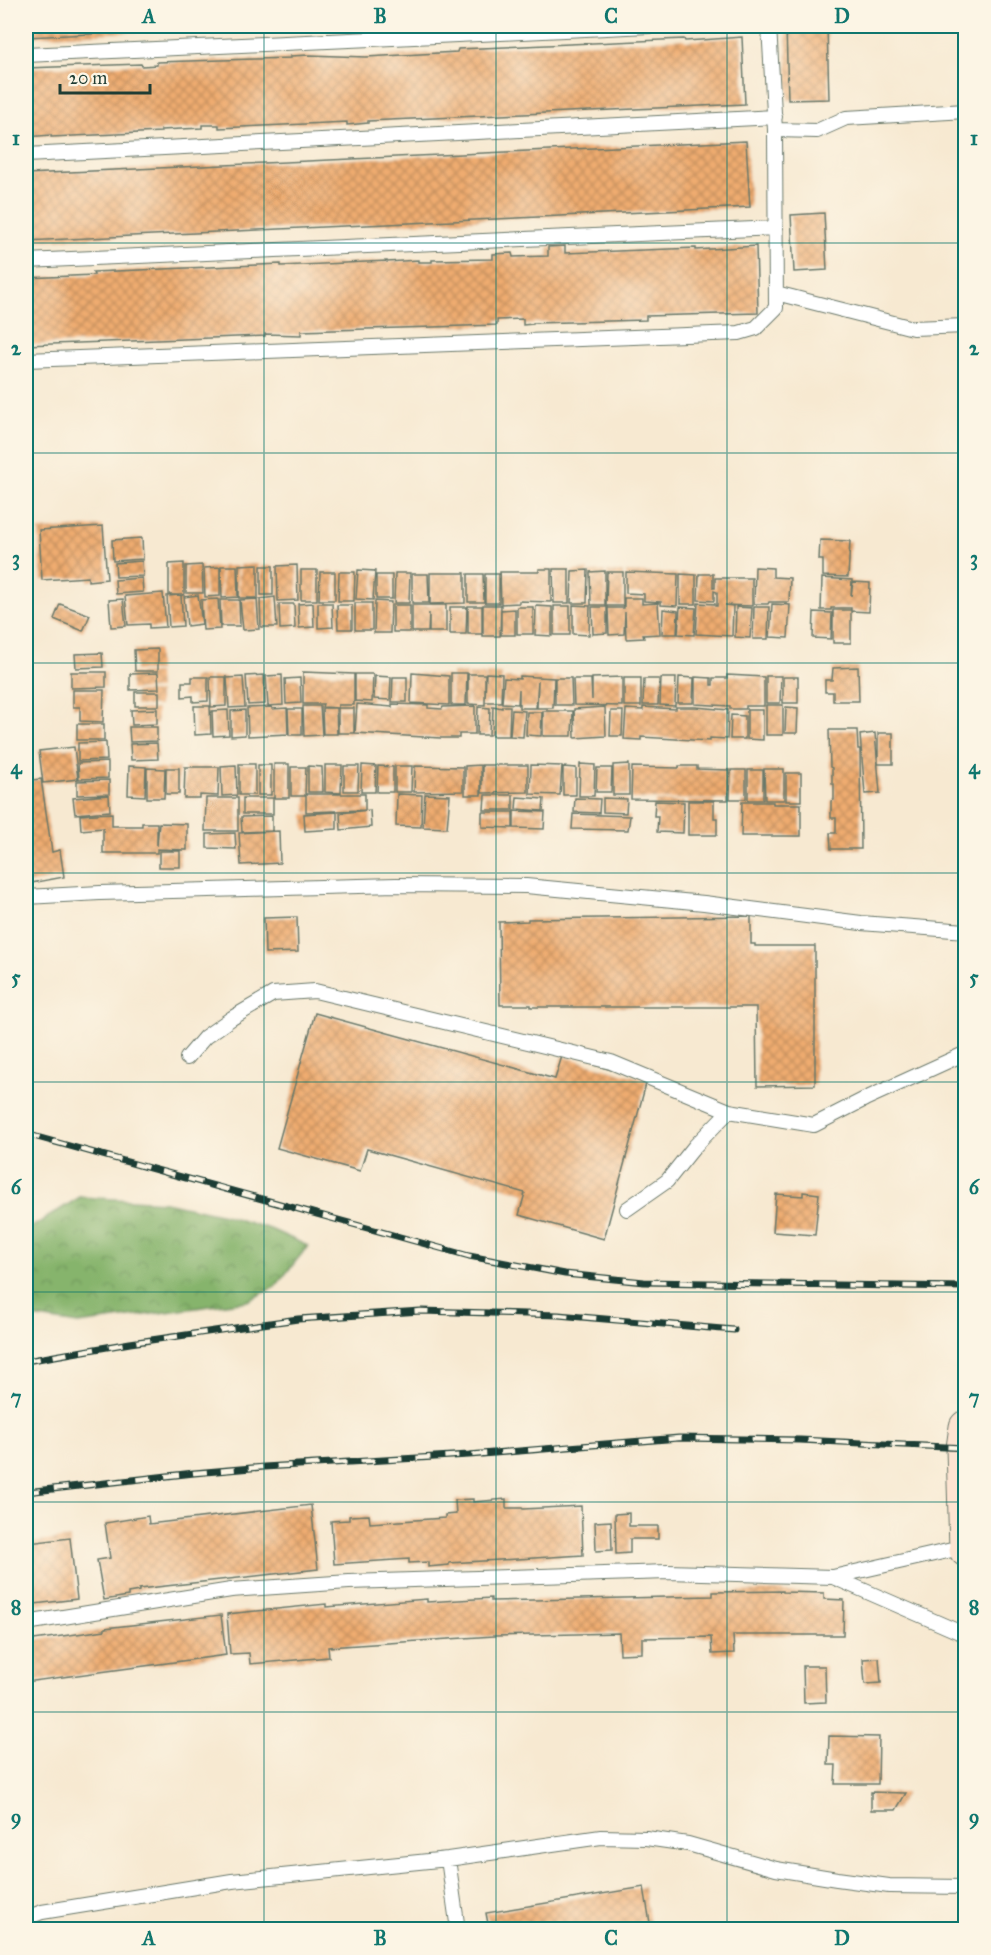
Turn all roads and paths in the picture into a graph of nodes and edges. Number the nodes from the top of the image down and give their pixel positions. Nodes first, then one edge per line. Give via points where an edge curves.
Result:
1 (649, 26) edge
2 (768, 26) edge
3 (26, 55) edge
4 (966, 111) edge
5 (775, 123) junction
6 (26, 155) edge
7 (776, 228) junction
8 (26, 261) edge
9 (776, 293) junction
10 (966, 326) edge
11 (26, 360) edge
12 (26, 897) edge
13 (966, 931) edge
14 (966, 1053) edge
15 (187, 1058) dead end
16 (729, 1112) junction
17 (627, 1209) dead end
18 (966, 1427) edge
19 (965, 1549) edge
20 (832, 1577) junction
21 (26, 1623) edge
22 (966, 1635) edge
23 (448, 1859) junction
24 (966, 1887) edge
25 (26, 1918) edge
26 (458, 1929) edge

1 - 3 lane
2 - 5 lane
4 - 5 lane via 846,118 818,131
5 - 6 lane
5 - 7 lane
7 - 8 lane
7 - 9 lane
9 - 10 lane via 913,328
9 - 11 lane via 776,308 756,328 740,333
12 - 13 lane via 396,885 526,886
14 - 16 lane via 814,1125
15 - 16 lane via 206,1037 273,994 315,991 611,1062
16 - 17 lane via 668,1181
18 - 19 main road
19 - 20 lane
20 - 21 lane via 668,1572 350,1582 231,1590
20 - 22 lane
23 - 24 lane via 601,1837 646,1838 688,1844 776,1869 837,1880 889,1886
23 - 25 lane via 232,1881 42,1912
23 - 26 lane

